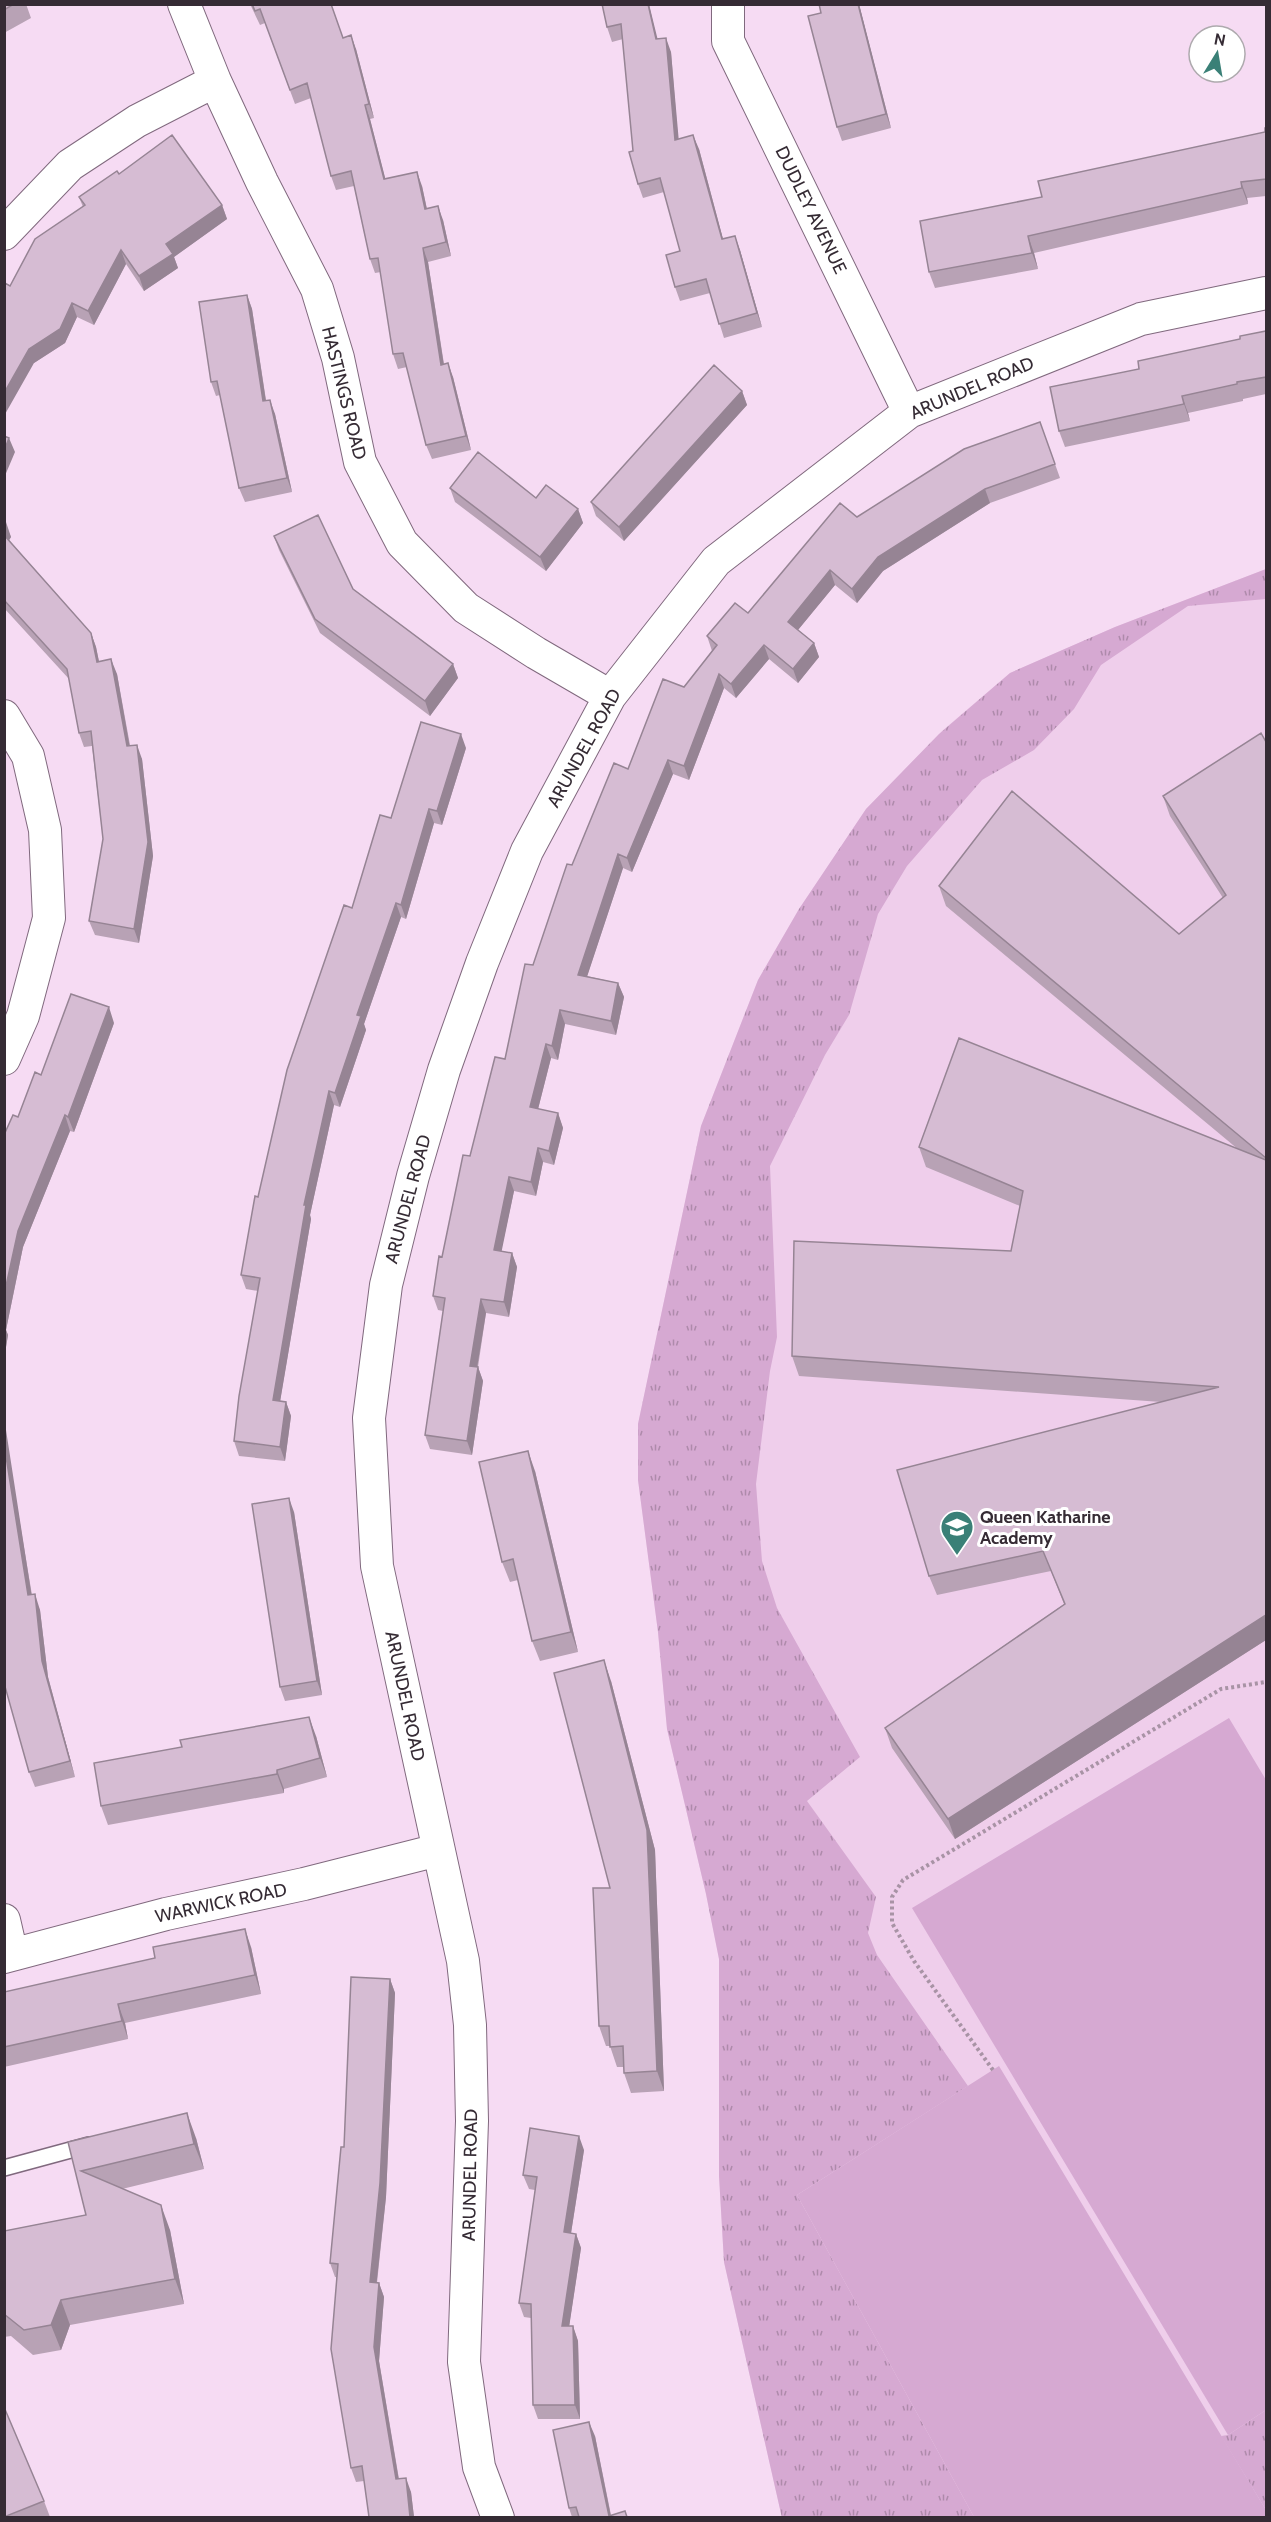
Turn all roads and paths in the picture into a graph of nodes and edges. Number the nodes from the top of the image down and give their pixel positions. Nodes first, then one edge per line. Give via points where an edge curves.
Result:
1 (184, 4) edge
2 (728, 4) edge
3 (215, 81) junction
4 (4, 234) edge
5 (1266, 293) edge
6 (909, 412) junction
7 (610, 696) junction
8 (4, 716) edge
9 (4, 1059) edge
10 (1266, 1682) edge
11 (438, 1850) junction
12 (4, 1920) edge
13 (8, 1956) edge
14 (993, 2070) dead end
15 (105, 2141) edge
16 (4, 2168) edge
17 (498, 2517) edge

1 - 3 street, HASTINGS ROAD
2 - 6 street, DUDLEY AVENUE via 728,41
3 - 4 street via 137,121 70,165
3 - 7 street, HASTINGS ROAD via 317,290 338,357 360,462 402,543 466,608
5 - 6 street, ARUNDEL ROAD via 1141,319
6 - 7 street, ARUNDEL ROAD via 716,561
7 - 11 street, ARUNDEL ROAD via 527,851 482,963 444,1070 386,1286 369,1418 377,1566
8 - 9 street via 28,756 38,798 45,830 49,918 23,1016
10 - 14 path via 1221,1689 903,1880 892,1897 892,1923 914,1961
11 - 13 street, WARWICK ROAD
11 - 17 street, ARUNDEL ROAD via 463,1961 470,2025 472,2121 464,2362 479,2467
12 - 13 street
15 - 16 lane

